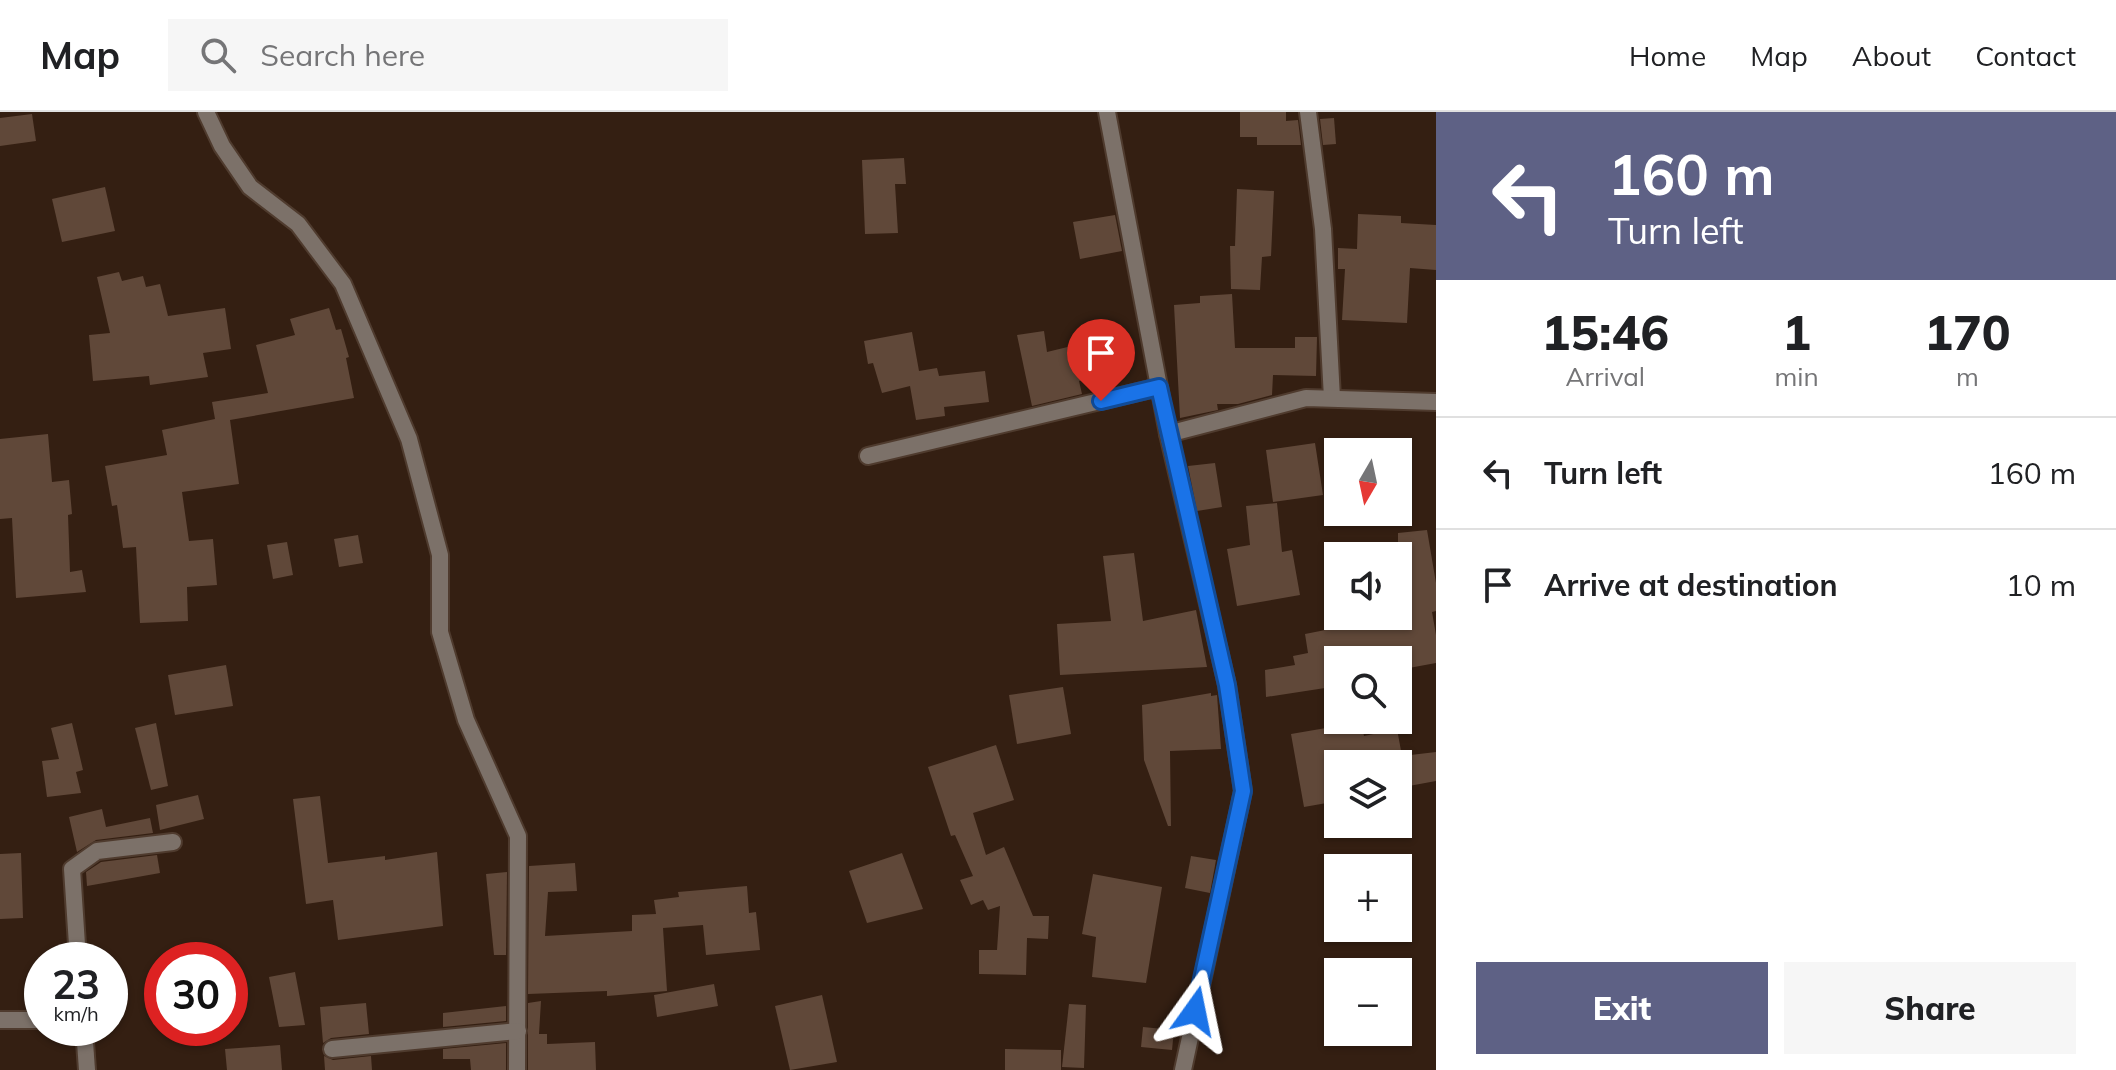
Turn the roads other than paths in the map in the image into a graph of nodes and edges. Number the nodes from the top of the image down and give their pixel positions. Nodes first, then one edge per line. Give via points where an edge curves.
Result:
1 (206, 112) edge
2 (1107, 112) edge
3 (1308, 112) edge
4 (1159, 387) junction
5 (1332, 398) junction
6 (1436, 402) edge
7 (1168, 434) junction
8 (868, 456) dead end
9 (173, 842) dead end
10 (77, 942) edge
11 (0, 1020) edge
12 (24, 1020) edge
13 (518, 1031) junction
14 (85, 1046) edge
15 (332, 1049) dead end
16 (87, 1070) edge
17 (517, 1070) edge
18 (1183, 1070) edge

1 - 13 street via 250,187 298,224 343,284 409,439 440,555 440,632 466,720 518,836
2 - 4 street
3 - 5 street via 1323,229
4 - 7 street
4 - 8 street
5 - 6 street
5 - 7 street via 1306,398
7 - 18 street via 1227,685 1243,791
9 - 10 street via 97,851 72,869
11 - 12 street
13 - 15 street
13 - 17 street
14 - 16 street

